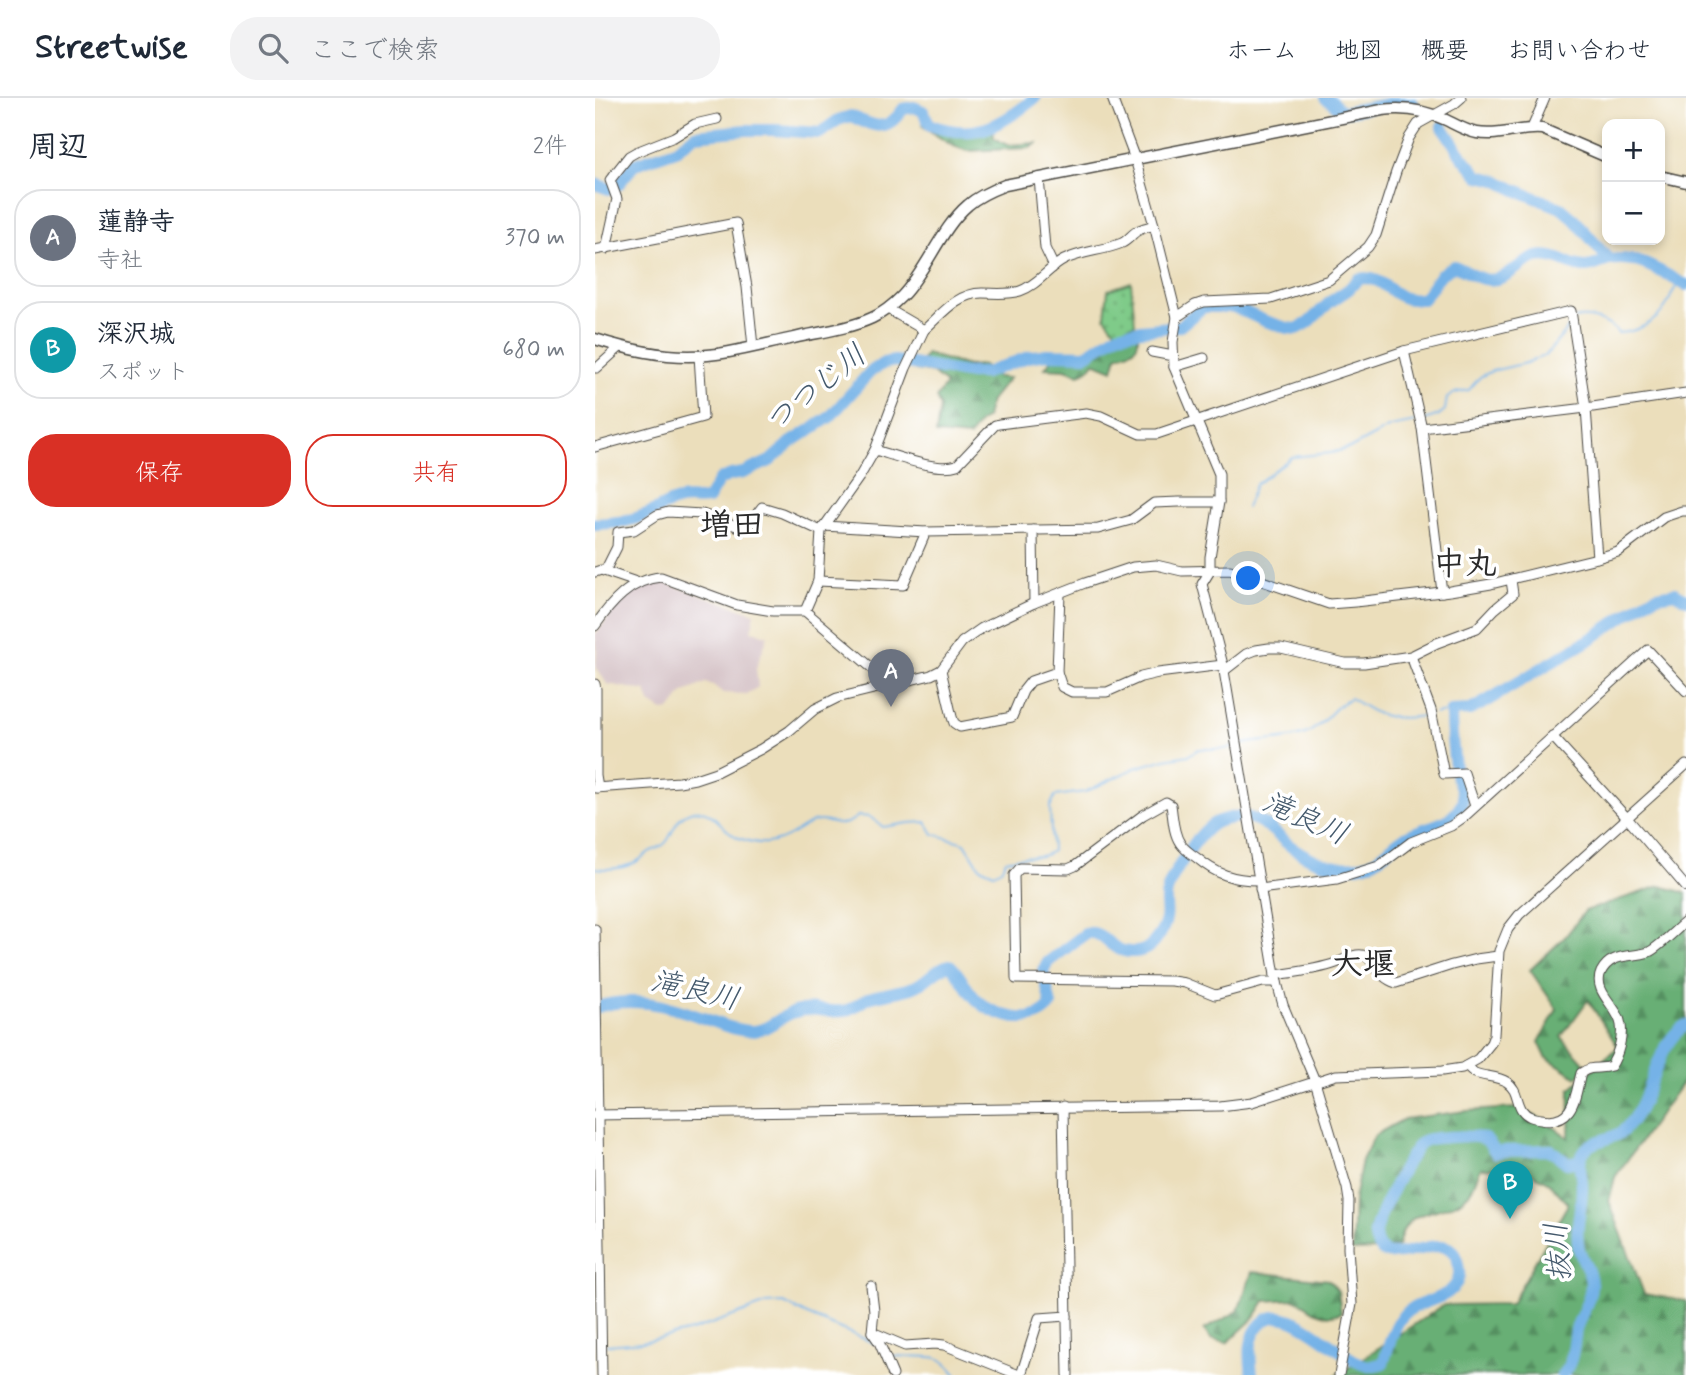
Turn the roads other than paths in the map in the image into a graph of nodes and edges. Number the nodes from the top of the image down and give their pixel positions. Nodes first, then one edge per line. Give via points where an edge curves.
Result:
1 (1112, 98) edge
2 (1461, 98) edge
3 (1545, 98) edge
4 (1434, 114) junction
5 (717, 119) dead end
6 (1532, 128) junction
7 (1602, 156) edge
8 (1135, 159) junction
9 (1665, 177) edge
10 (1039, 178) junction
11 (1686, 182) edge
12 (1154, 225) junction
13 (606, 249) junction
14 (595, 250) edge
15 (1054, 267) junction
16 (888, 309) junction
17 (1176, 323) junction
18 (924, 330) junction
19 (595, 339) edge
20 (753, 346) junction
21 (620, 347) junction
22 (1404, 351) junction
23 (1152, 352) dead end
24 (699, 356) junction
25 (1173, 356) junction
26 (1205, 358) dead end
27 (1174, 367) junction
28 (596, 371) edge
29 (1686, 393) edge
30 (1586, 408) junction
31 (1195, 420) junction
32 (1422, 428) junction
33 (595, 447) edge
34 (876, 450) junction
35 (1219, 502) junction
36 (1686, 511) edge
37 (822, 528) junction
38 (1033, 530) junction
39 (926, 532) junction
40 (1597, 558) junction
41 (1210, 571) junction
42 (600, 572) edge
43 (1511, 580) junction
44 (818, 581) junction
45 (639, 583) junction
46 (1442, 592) junction
47 (1060, 594) junction
48 (1034, 603) junction
49 (805, 611) junction
50 (595, 626) edge
51 (1411, 656) junction
52 (1224, 668) junction
53 (941, 670) junction
54 (1057, 672) junction
55 (595, 684) edge
56 (887, 685) junction
57 (1686, 691) edge
58 (1552, 736) junction
59 (1686, 765) edge
60 (597, 788) edge
61 (1475, 806) junction
62 (1627, 818) junction
63 (1259, 884) junction
64 (1686, 887) edge
65 (1686, 921) edge
66 (595, 929) edge
67 (595, 948) edge
68 (1498, 956) junction
69 (1276, 978) junction
70 (596, 1013) edge
71 (1467, 1066) junction
72 (1315, 1081) junction
73 (1063, 1107) junction
74 (597, 1115) edge
75 (871, 1286) dead end
76 (1067, 1316) junction
77 (599, 1326) edge
78 (872, 1332) junction
79 (602, 1375) edge
80 (893, 1375) edge
81 (1020, 1375) edge
82 (1068, 1375) edge
83 (1339, 1375) edge

1 - 8 street
2 - 4 street
3 - 6 street
4 - 6 main road via 1475,133 1493,135
4 - 8 main road via 1406,108 1382,110
4 - 17 street via 1418,124 1409,138 1369,247 1329,280 1271,299 1204,302
5 - 13 street via 685,128 629,156 610,180 617,199
6 - 7 main road
8 - 10 main road
8 - 12 street
9 - 11 main road
10 - 15 street via 1045,248
10 - 16 main road via 1005,185 969,204
12 - 15 street via 1137,230 1127,241 1075,255
12 - 17 street
13 - 14 street
13 - 20 street via 736,223
15 - 18 street via 1020,291 966,295
16 - 18 street
16 - 20 main road via 854,325
17 - 25 street
18 - 34 street
19 - 21 main road
20 - 24 main road
21 - 24 main road
21 - 28 street
22 - 30 street via 1571,311
22 - 31 street
22 - 32 street
23 - 25 street
24 - 33 street via 703,417
25 - 27 street
26 - 27 street
27 - 31 street
29 - 30 street
30 - 32 street
30 - 40 street
31 - 34 street via 1149,435 1086,413 999,424 952,467
31 - 35 street via 1219,474
32 - 46 street
34 - 37 street
35 - 38 street via 1154,503 1131,520 1098,529
35 - 41 street
36 - 40 street via 1664,517 1618,552
37 - 39 street
37 - 42 street via 762,506 745,529 702,514 668,512 634,530 618,532 617,547
37 - 44 street
38 - 39 street
38 - 48 street
39 - 44 street via 904,585
40 - 43 street
41 - 46 street via 1230,570 1329,604
41 - 47 street via 1133,567
41 - 52 street via 1202,584
42 - 45 street
43 - 46 street
43 - 51 street via 1513,594 1477,628
44 - 49 street
45 - 49 street via 660,578 737,605
45 - 50 street via 611,604
47 - 48 street
47 - 54 street
48 - 53 street via 973,633
49 - 56 street
51 - 52 street via 1345,663 1269,648 1246,654
51 - 61 street via 1432,715 1444,774 1464,773
52 - 54 street via 1157,673 1107,692 1072,692 1062,687
52 - 63 street
53 - 54 street via 952,718 960,727 1012,717 1031,681
53 - 56 street
55 - 60 street
56 - 60 street via 815,709 761,749 716,772 678,782
57 - 58 street via 1648,650
58 - 61 street
58 - 62 street
59 - 62 street
61 - 63 street via 1451,826 1411,842 1378,866 1337,879
62 - 64 street
62 - 68 street via 1519,915
63 - 69 street
63 - 69 street via 1211,870 1180,844 1171,805 1166,802 1075,866 1016,871 1016,979 1172,981 1215,995
65 - 71 street via 1650,952 1615,958 1599,976 1602,993 1622,1026 1616,1057 1611,1066 1581,1073 1571,1109 1563,1117 1544,1120 1528,1116 1507,1082 1475,1073
66 - 67 street
67 - 70 street
68 - 69 street via 1396,983 1383,978 1370,959 1360,954
68 - 71 street via 1494,1035 1486,1051
69 - 72 street
70 - 74 street
71 - 72 street via 1346,1074
72 - 73 street via 1252,1102 1220,1106
72 - 83 street via 1347,1188 1352,1304
73 - 74 street
73 - 76 street
74 - 77 street
75 - 78 street
76 - 81 street via 1039,1318
76 - 82 street
77 - 79 street
78 - 80 street
78 - 81 street via 905,1346 944,1345

